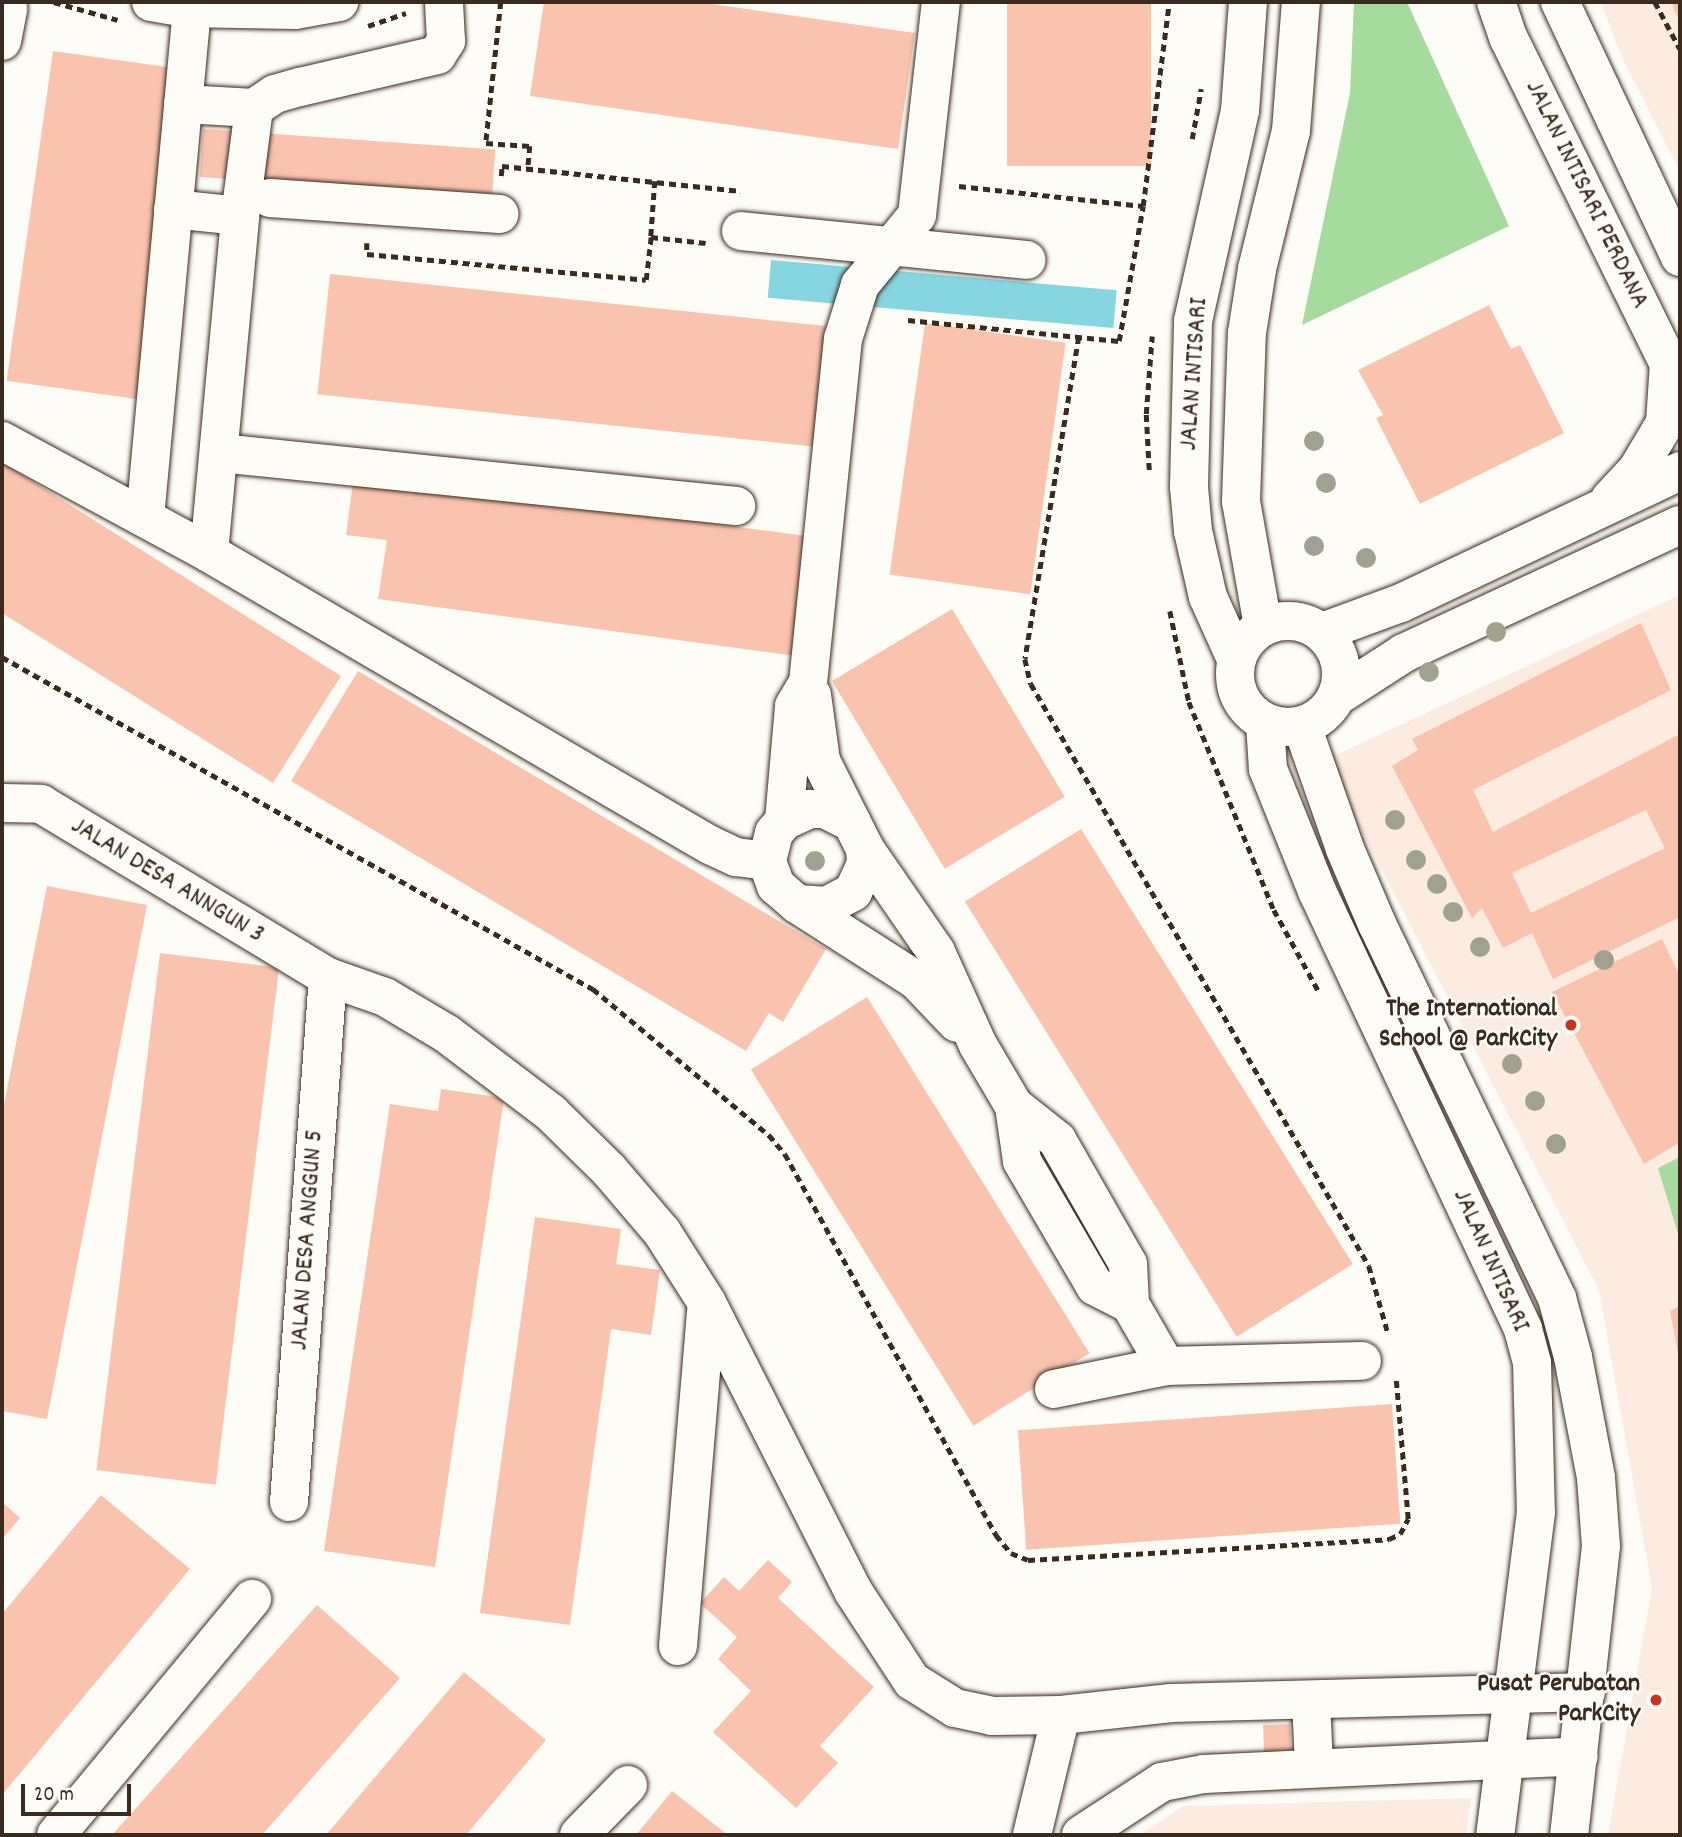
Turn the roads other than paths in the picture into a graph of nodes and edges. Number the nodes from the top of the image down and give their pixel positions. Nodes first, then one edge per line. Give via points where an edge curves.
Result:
1 (151, 2) edge
2 (339, 2) edge
3 (444, 2) edge
4 (941, 2) edge
5 (1248, 2) edge
6 (1301, 2) edge
7 (1496, 2) edge
8 (1560, 2) edge
9 (192, 8) junction
10 (183, 104) junction
11 (254, 108) junction
12 (255, 207) junction
13 (173, 209) junction
14 (499, 215) road end
15 (741, 231) road end
16 (891, 246) junction
17 (1677, 249) edge
18 (1027, 260) dead end
19 (1675, 375) edge
20 (2, 441) edge
21 (220, 453) junction
22 (1680, 471) edge
23 (736, 506) dead end
24 (1597, 513) junction
25 (145, 518) junction
26 (1680, 525) edge
27 (1680, 539) edge
28 (1636, 547) junction
29 (209, 553) junction
30 (1263, 626) junction
31 (1322, 632) junction
32 (1236, 659) junction
33 (808, 683) junction
34 (1336, 697) junction
35 (1283, 724) junction
36 (2, 803) edge
37 (784, 821) junction
38 (859, 836) junction
39 (767, 861) junction
40 (797, 904) junction
41 (328, 977) junction
42 (978, 1045) junction
43 (707, 1303) junction
44 (1382, 1358) road end
45 (1166, 1366) junction
46 (1055, 1389) dead end
47 (289, 1502) dead end
48 (252, 1599) dead end
49 (678, 1646) dead end
50 (1586, 1692) junction
51 (1511, 1694) junction
52 (1311, 1700) junction
53 (1061, 1715) junction
54 (1579, 1756) junction
55 (1505, 1760) junction
56 (1314, 1767) junction
57 (628, 1784) dead end
58 (56, 1835) edge
59 (579, 1835) edge
60 (1032, 1835) edge
61 (1081, 1835) edge
62 (1495, 1835) edge
63 (1569, 1835) edge

1 - 9 street
2 - 9 street via 295,10
3 - 11 street via 446,41 437,55 275,94
4 - 16 street via 917,215
5 - 32 street, JALAN INTISARI via 1240,111 1193,321 1188,487 1208,597
6 - 30 street, JALAN INTISARI via 1291,131 1257,269 1247,333 1241,501
7 - 19 street, JALAN INTISARI PERDANA via 1509,39
8 - 17 street
9 - 10 street
10 - 11 street
10 - 13 street
11 - 12 street
12 - 13 street
12 - 14 street via 370,204
12 - 21 street
13 - 25 street
15 - 16 street
16 - 18 street
16 - 33 street via 860,285 843,339
19 - 24 street via 1665,423 1637,470
20 - 25 street
21 - 23 street
21 - 29 street
22 - 24 street
24 - 31 street via 1401,603
25 - 29 street
26 - 28 street
27 - 28 street
28 - 34 street via 1404,653
29 - 39 street via 710,845 736,857
30 - 31 street via 1283,620 1304,622
30 - 32 street via 1246,640
31 - 34 street via 1340,662
32 - 35 street via 1239,697
33 - 37 street via 794,706
33 - 38 street via 816,704 821,761
34 - 35 street via 1322,715
35 - 50 street, JALAN INTISARI via 1557,1298 1597,1492 1601,1546
35 - 51 street, JALAN INTISARI via 1268,769 1317,891 1523,1329 1532,1363 1536,1512
36 - 41 street, JALAN DESA ANNGUN 3 via 41,804
37 - 38 street via 810,809 825,809
37 - 39 street via 774,832
38 - 40 street via 866,864 853,892 827,906
38 - 42 street via 936,952
39 - 40 street via 776,887
40 - 42 street via 916,980
41 - 43 street, JALAN DESA ANNGUN 3 via 385,996 447,1034 551,1114 609,1170 662,1232
41 - 47 street, JALAN DESA ANGGUN 5
42 - 45 street via 1014,1106 1022,1161 1095,1286 1130,1304
43 - 49 street
43 - 53 street, JALAN DESA ANNGUN 3 via 853,1591 912,1681 955,1708 992,1716
44 - 45 street
45 - 46 street
48 - 58 street
50 - 51 street, JALAN DESA ANNGUN 3
50 - 54 street, JALAN INTISARI
51 - 52 street, JALAN DESA ANNGUN 3
51 - 55 street, JALAN INTISARI
52 - 53 street, JALAN DESA ANNGUN 3 via 1171,1703
52 - 56 street
53 - 60 street
54 - 55 street
54 - 63 street, JALAN INTISARI
55 - 56 street
55 - 62 street, JALAN INTISARI
56 - 61 street via 1204,1774 1162,1782
57 - 59 street

